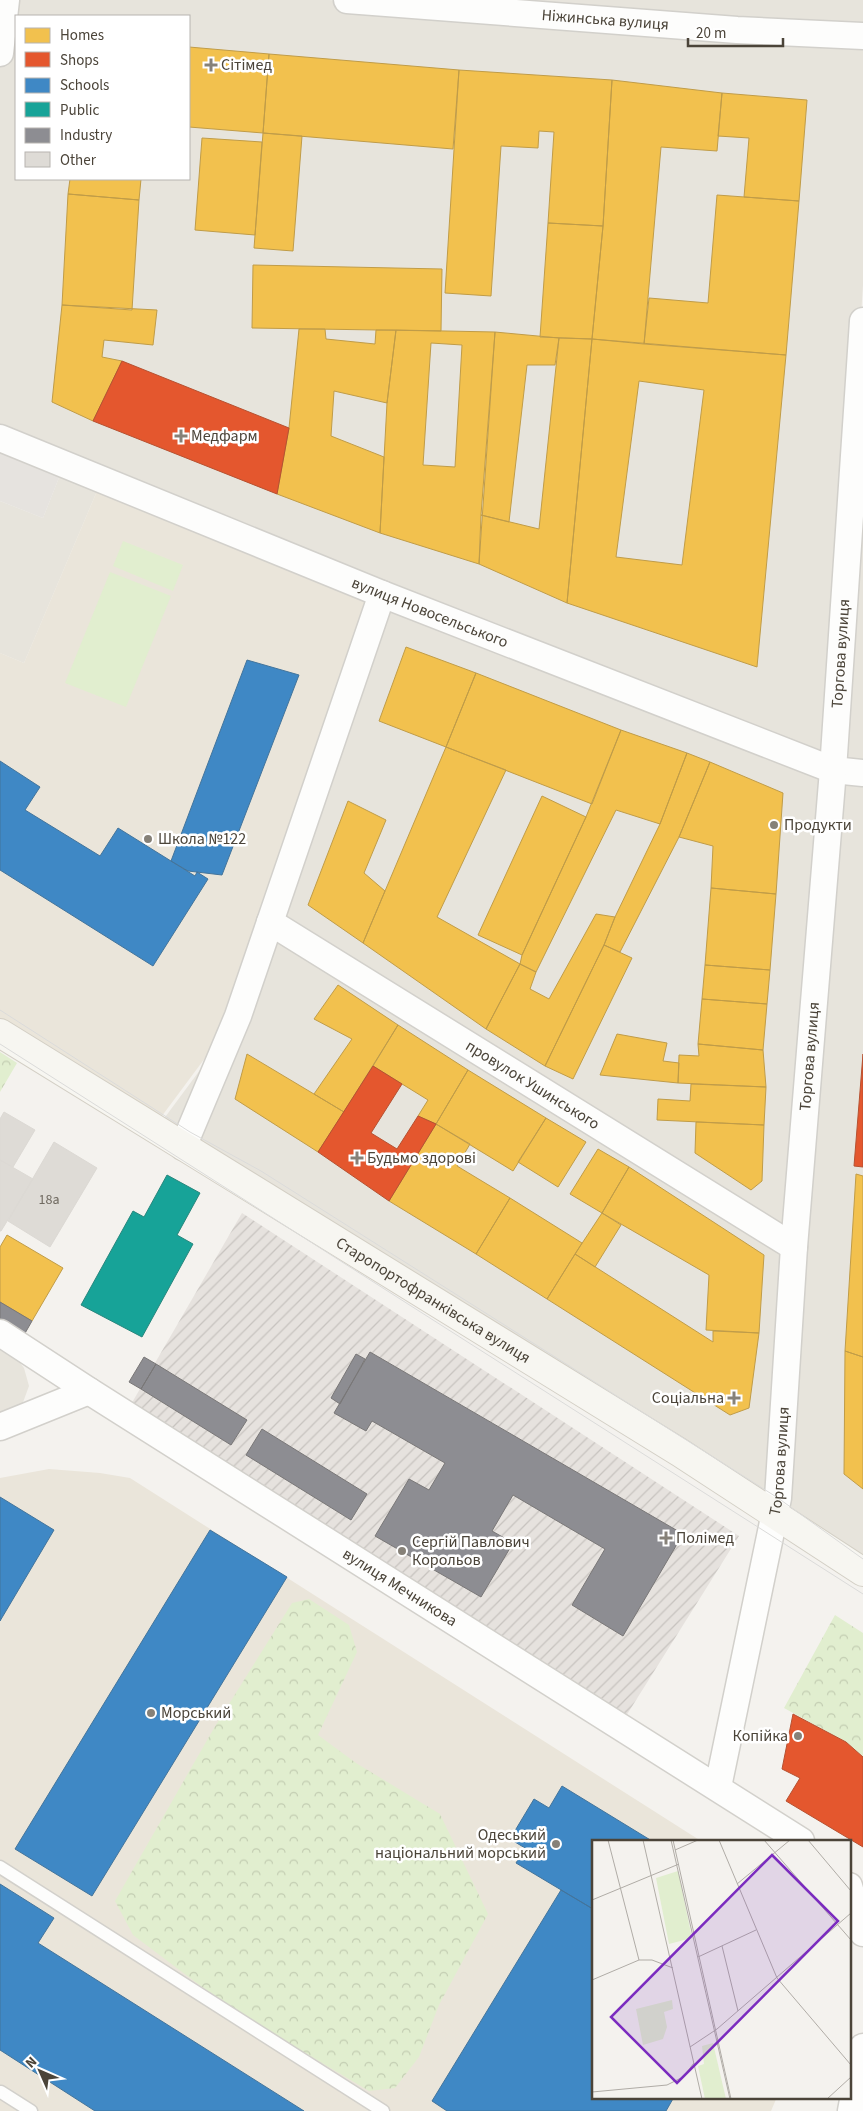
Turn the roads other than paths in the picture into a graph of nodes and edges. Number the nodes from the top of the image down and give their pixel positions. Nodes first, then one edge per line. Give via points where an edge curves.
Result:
1 (6, 0) edge
2 (347, 0) edge
3 (863, 36) edge
4 (0, 53) edge
5 (863, 321) edge
6 (0, 438) edge
7 (382, 594) junction
8 (832, 770) junction
9 (863, 773) edge
10 (270, 922) junction
11 (0, 1032) edge
12 (182, 1147) junction
13 (794, 1247) junction
14 (0, 1332) edge
15 (89, 1392) junction
16 (0, 1427) edge
17 (774, 1516) junction
18 (863, 1572) edge
19 (718, 1787) junction
20 (799, 1840) edge
21 (0, 1868) edge
22 (850, 1873) edge
23 (863, 1881) edge
24 (850, 1889) edge
25 (863, 1933) edge
26 (863, 2047) edge
27 (1, 2092) edge
28 (32, 2111) edge
29 (383, 2111) edge
30 (851, 2111) edge

1 - 4 street
2 - 3 street, Ніжинська вулиця via 737,30
5 - 8 street, Торгова вулиця
6 - 7 street, вулиця Новосельського
7 - 8 street, вулиця Новосельського
7 - 10 street
8 - 9 street, вулиця Новосельського
8 - 13 street, Торгова вулиця
10 - 12 street via 238,1016
10 - 13 street, провулок Ушинського
11 - 12 main road, Старопортофранківська вулиця
12 - 17 main road, Старопортофранківська вулиця via 670,1447
13 - 17 street, Торгова вулиця via 778,1498
14 - 15 street, вулиця Мечникова
15 - 16 street
15 - 19 street, вулиця Мечникова
17 - 18 main road, Старопортофранківська вулиця
17 - 19 street, Торгова вулиця
19 - 20 street, вулиця Мечникова
21 - 29 lane
22 - 23 street
24 - 25 street
26 - 30 street
27 - 28 lane

